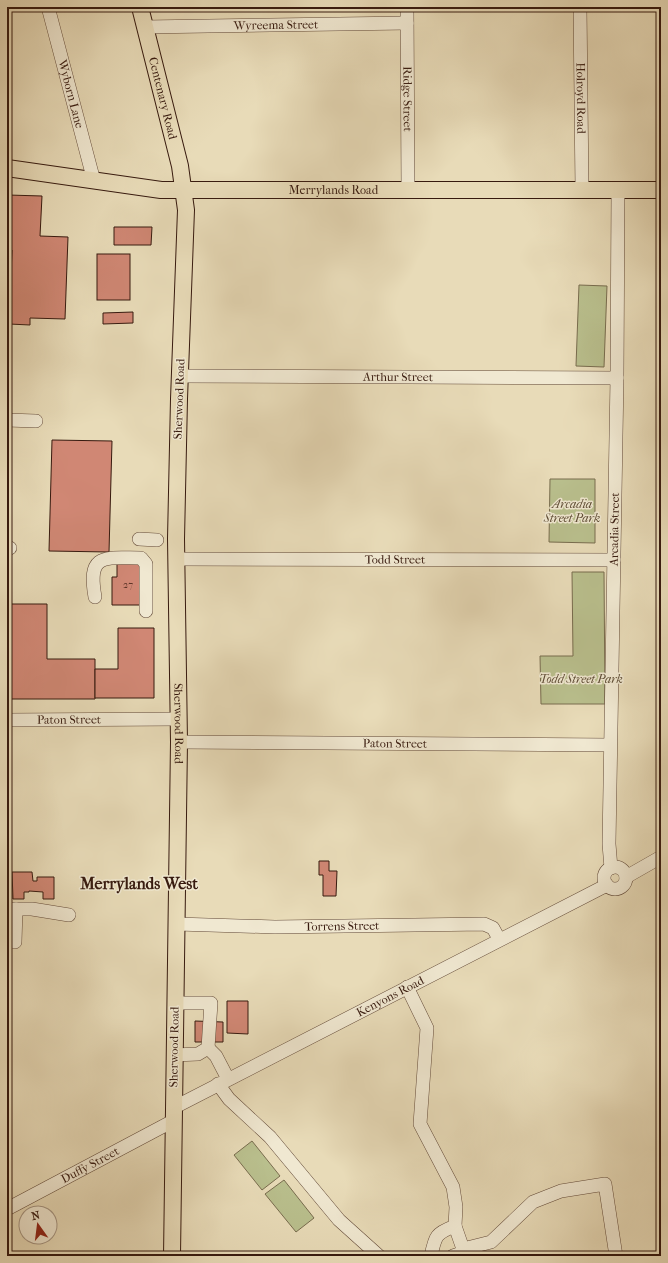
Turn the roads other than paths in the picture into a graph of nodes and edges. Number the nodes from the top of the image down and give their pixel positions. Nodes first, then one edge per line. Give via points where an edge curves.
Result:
1 (48, 7) edge
2 (140, 7) edge
3 (407, 7) edge
4 (580, 7) edge
5 (407, 23) junction
6 (145, 27) junction
7 (7, 168) edge
8 (94, 182) junction
9 (582, 190) junction
10 (618, 190) junction
11 (661, 190) edge
12 (184, 191) junction
13 (408, 191) junction
14 (180, 376) junction
15 (617, 378) junction
16 (7, 420) edge
17 (36, 420) dead end
18 (139, 539) dead end
19 (157, 540) dead end
20 (176, 559) junction
21 (614, 560) junction
22 (95, 597) dead end
23 (146, 611) dead end
24 (179, 719) junction
25 (7, 720) edge
26 (179, 742) junction
27 (610, 745) junction
28 (661, 857) edge
29 (611, 868) junction
30 (626, 877) junction
31 (606, 885) junction
32 (11, 909) edge
33 (69, 915) dead end
34 (177, 924) junction
35 (499, 939) junction
36 (14, 942) dead end
37 (407, 987) junction
38 (175, 1003) junction
39 (208, 1048) junction
40 (174, 1055) junction
41 (223, 1081) junction
42 (173, 1114) junction
43 (7, 1209) edge
44 (455, 1226) junction
45 (459, 1254) edge
46 (172, 1256) edge
47 (378, 1256) edge
48 (432, 1256) edge
49 (616, 1256) edge

1 - 8 street, Wyborn Lane
2 - 6 main road, Centenary Road
3 - 5 street, Ridge Street
4 - 9 street, Holroyd Road
5 - 6 street, Wyreema Street
5 - 13 street, Ridge Street
6 - 12 main road, Centenary Road
7 - 8 main road, Merrylands Road
8 - 12 main road, Merrylands Road
9 - 10 main road, Merrylands Road
9 - 13 main road, Merrylands Road
10 - 11 main road, Merrylands Road
10 - 15 street, Arcadia Street
12 - 13 main road, Merrylands Road
12 - 14 main road, Sherwood Road via 186,210
14 - 15 street, Arthur Street
14 - 20 main road, Sherwood Road
15 - 21 street, Arcadia Street
16 - 17 street
18 - 19 street
20 - 21 street, Todd Street
20 - 24 main road, Sherwood Road
21 - 27 street, Arcadia Street
22 - 23 street via 93,569 98,562 105,558 141,558 146,564
24 - 25 street, Paton Street
24 - 26 main road, Sherwood Road
26 - 27 street, Paton Street
26 - 34 main road, Sherwood Road
27 - 29 street, Arcadia Street
28 - 30 street
29 - 30 street via 620,869
29 - 31 street via 605,876
30 - 31 street via 625,884 620,888 612,889
31 - 35 street, Kenyons Road
32 - 33 street via 32,909
32 - 36 street
34 - 35 street, Torrens Street via 275,927 484,924 493,928
34 - 38 main road, Sherwood Road
35 - 37 street, Kenyons Road
37 - 41 street, Kenyons Road
37 - 44 street via 427,1028 420,1124 453,1187
38 - 39 street via 211,1003
38 - 40 main road, Sherwood Road
39 - 40 street via 198,1054
39 - 41 street via 216,1056
40 - 42 main road, Sherwood Road
41 - 42 street, Kenyons Road
41 - 47 street via 229,1100 270,1137 339,1220
42 - 43 street, Duffy Street
42 - 46 main road, Sherwood Road
44 - 45 street
44 - 48 street via 435,1236
45 - 49 street via 491,1242 533,1202 561,1191 605,1184

